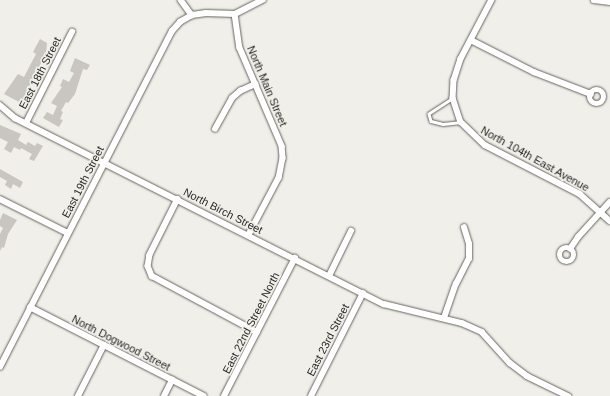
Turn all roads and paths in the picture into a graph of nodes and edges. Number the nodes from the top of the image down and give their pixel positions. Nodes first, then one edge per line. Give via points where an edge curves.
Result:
1 (181, 0) edge
2 (263, 0) edge
3 (492, 0) edge
4 (594, 0) edge
5 (610, 2) edge
6 (235, 14) junction
7 (192, 15) junction
8 (72, 32) dead end
9 (471, 40) junction
10 (256, 84) junction
11 (591, 94) dead end
12 (453, 98) junction
13 (0, 105) edge
14 (461, 122) junction
15 (26, 123) junction
16 (215, 129) dead end
17 (104, 162) junction
18 (0, 199) edge
19 (178, 199) junction
20 (610, 202) edge
21 (601, 211) junction
22 (610, 221) edge
23 (464, 228) dead end
24 (351, 231) dead end
25 (68, 233) junction
26 (250, 236) junction
27 (570, 249) dead end
28 (295, 258) junction
29 (329, 276) junction
30 (363, 293) junction
31 (30, 308) junction
32 (444, 318) junction
33 (257, 332) junction
34 (104, 346) junction
35 (0, 366) edge
36 (172, 380) junction
37 (78, 396) edge
38 (164, 396) edge
39 (204, 396) edge
40 (224, 396) edge
41 (311, 396) edge
42 (568, 396) edge

1 - 7 street
2 - 6 street
3 - 9 street, North 104th East Avenue
4 - 5 street
6 - 7 street
6 - 10 street, North Main Street via 238,42
7 - 17 street, East 19th Street via 180,22 172,31
8 - 15 street, East 18th Street
9 - 11 street via 534,72
9 - 12 street, North 104th East Avenue via 454,80
10 - 16 street via 240,91 232,98
10 - 26 street, North Main Street via 282,146 283,165
12 - 14 street, North 104th East Avenue
12 - 14 lane via 429,114 431,121 443,124
13 - 15 street, North Birch Street
14 - 21 street, North 104th East Avenue via 485,145 580,194
15 - 17 street, North Birch Street
17 - 19 street, North Birch Street
17 - 25 street, East 19th Street
18 - 25 street
19 - 26 street, North Birch Street
19 - 33 street via 150,255 149,269 159,281
20 - 21 street
21 - 22 street, North 104th East Avenue
21 - 27 street
23 - 32 street via 469,244 469,259 456,284
24 - 29 street
25 - 31 street, East 19th Street
26 - 28 street, North Birch Street
28 - 29 street, North Birch Street
28 - 33 street, East 22nd Street North
29 - 30 street, North Birch Street
30 - 32 street, North Birch Street via 396,308
30 - 41 street, East 23rd Street
31 - 34 street, North Dogwood Street
31 - 35 street, East 19th Street
32 - 42 street, North Birch Street via 482,332 510,363 527,376
33 - 40 street, East 22nd Street North
34 - 36 street, North Dogwood Street
34 - 37 street
36 - 38 street
36 - 39 street, North Dogwood Street

